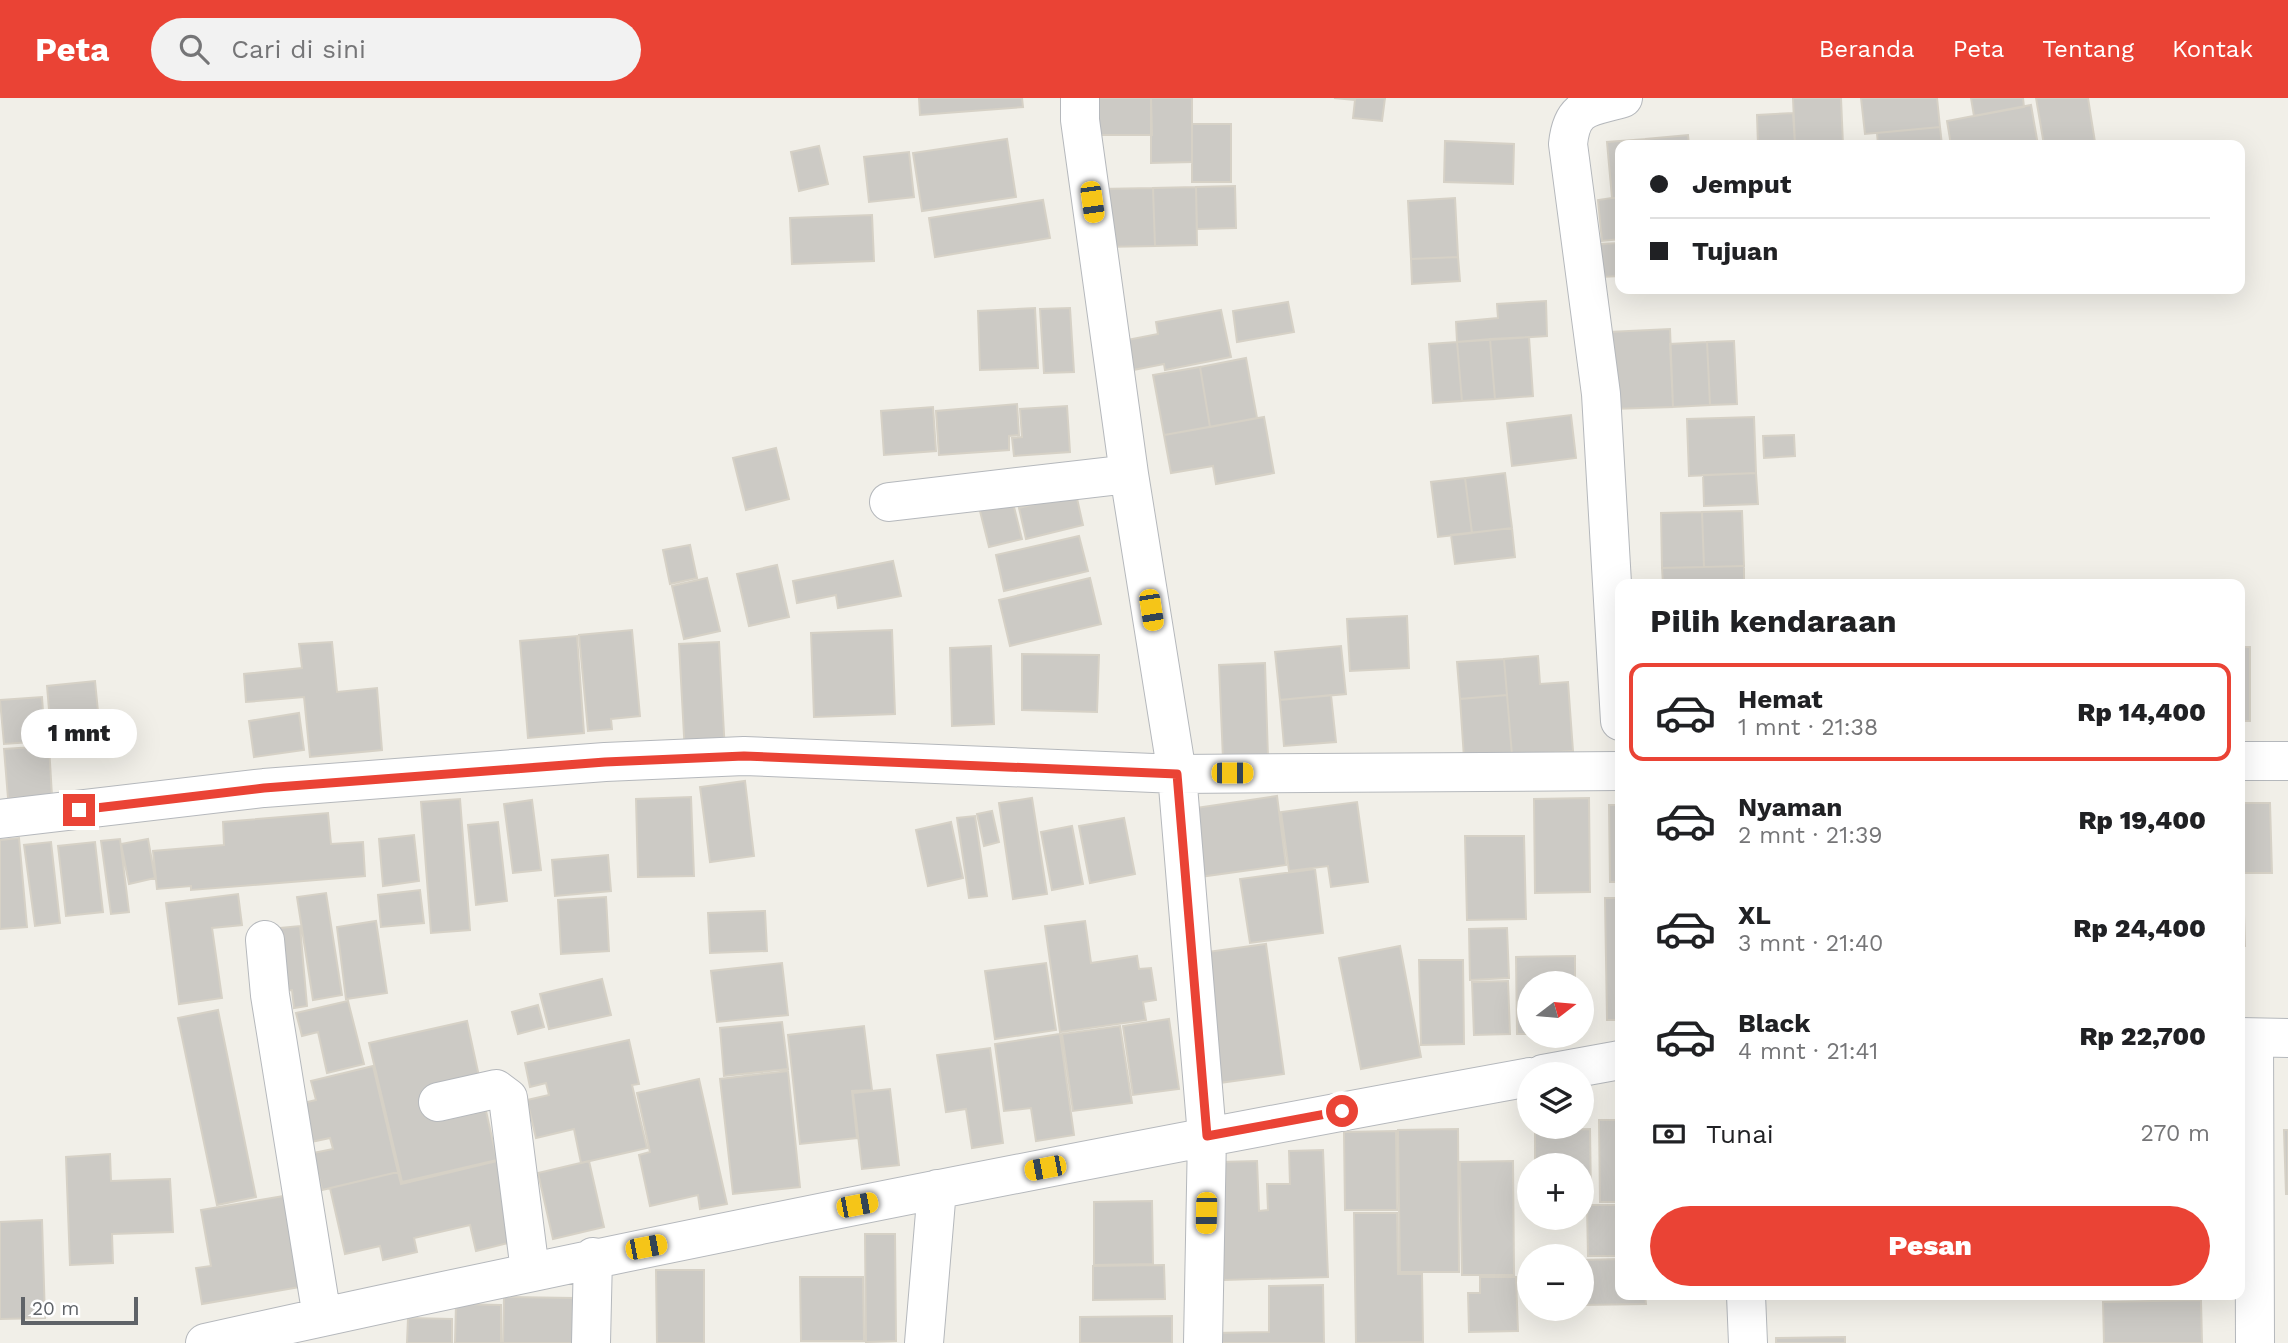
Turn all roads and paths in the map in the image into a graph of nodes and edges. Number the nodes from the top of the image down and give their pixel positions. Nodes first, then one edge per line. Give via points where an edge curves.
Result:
1 (1080, 98) edge
2 (1623, 98) edge
3 (1129, 474) junction
4 (889, 502) dead end
5 (1615, 635) edge
6 (2245, 761) edge
7 (2288, 761) edge
8 (1615, 771) edge
9 (1177, 774) junction
10 (0, 819) edge
11 (265, 940) dead end
12 (2261, 1038) edge
13 (1615, 1061) edge
14 (1594, 1065) edge
15 (1517, 1079) edge
16 (438, 1102) dead end
17 (1207, 1136) junction
18 (937, 1189) junction
19 (593, 1257) junction
20 (530, 1271) junction
21 (1746, 1300) edge
22 (322, 1317) junction
23 (205, 1343) edge
24 (591, 1343) edge
25 (924, 1343) edge
26 (1203, 1343) edge
27 (1748, 1343) edge
28 (2255, 1343) edge

1 - 3 street
2 - 5 street via 1582,110 1570,122 1568,144 1601,394
3 - 4 street
3 - 9 street
6 - 7 street
8 - 9 street
9 - 10 street via 730,757 264,788
9 - 17 street
11 - 22 street
12 - 28 street
13 - 14 street
15 - 17 street
16 - 20 street via 496,1089 508,1098
17 - 18 street
17 - 26 street
18 - 19 street
18 - 25 street
19 - 20 street
19 - 24 street
20 - 22 street
21 - 27 street
22 - 23 street

